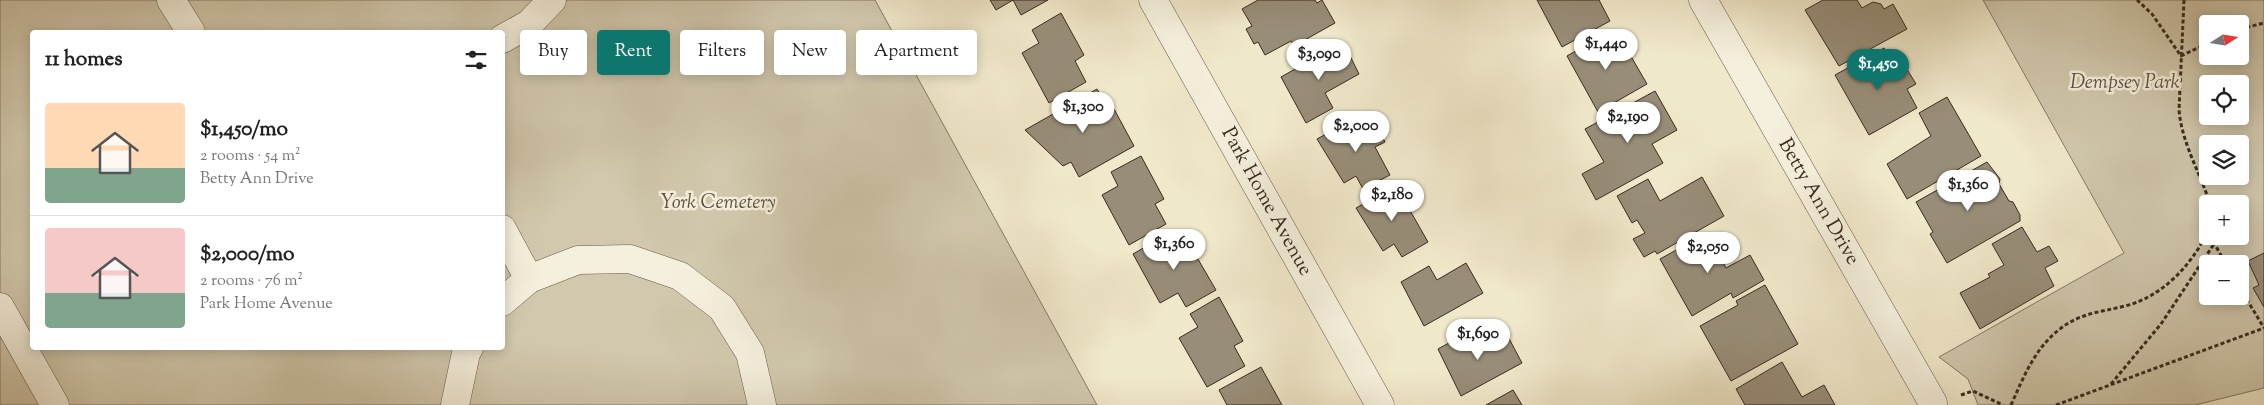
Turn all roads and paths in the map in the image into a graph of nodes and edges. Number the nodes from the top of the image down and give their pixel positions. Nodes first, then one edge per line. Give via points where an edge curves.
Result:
1 (171, 0) edge
2 (552, 0) edge
3 (1153, 0) edge
4 (1703, 0) edge
5 (2137, 0) edge
6 (2184, 0) edge
7 (2264, 23) edge
8 (2249, 27) edge
9 (190, 30) edge
10 (505, 37) edge
11 (2199, 47) edge
12 (2181, 56) junction
13 (2206, 195) edge
14 (505, 235) edge
15 (2199, 245) edge
16 (2213, 245) edge
17 (529, 279) junction
18 (505, 299) edge
19 (2249, 303) edge
20 (0, 307) edge
21 (2264, 328) edge
22 (468, 350) edge
23 (2109, 386) junction
24 (1933, 403) joint
25 (55, 405) edge
26 (455, 405) edge
27 (762, 405) edge
28 (1380, 405) edge
29 (2003, 405) edge
30 (2011, 405) edge
31 (2056, 405) edge

1 - 9 street
2 - 10 street via 529,24
3 - 28 street, Park Home Avenue
4 - 24 street, Betty Ann Drive
5 - 12 path via 2152,14
6 - 12 path
7 - 8 path
11 - 12 path
12 - 13 path via 2180,125
14 - 17 street
15 - 30 path via 2184,269 2166,285 2135,303 2088,314 2054,334 2031,361
16 - 23 path via 2161,324
17 - 18 street
17 - 27 street via 578,260 630,259 680,276 722,308 750,353
19 - 21 path
20 - 25 street
21 - 23 path
22 - 26 street
23 - 31 path
24 - 29 path via 1973,391

